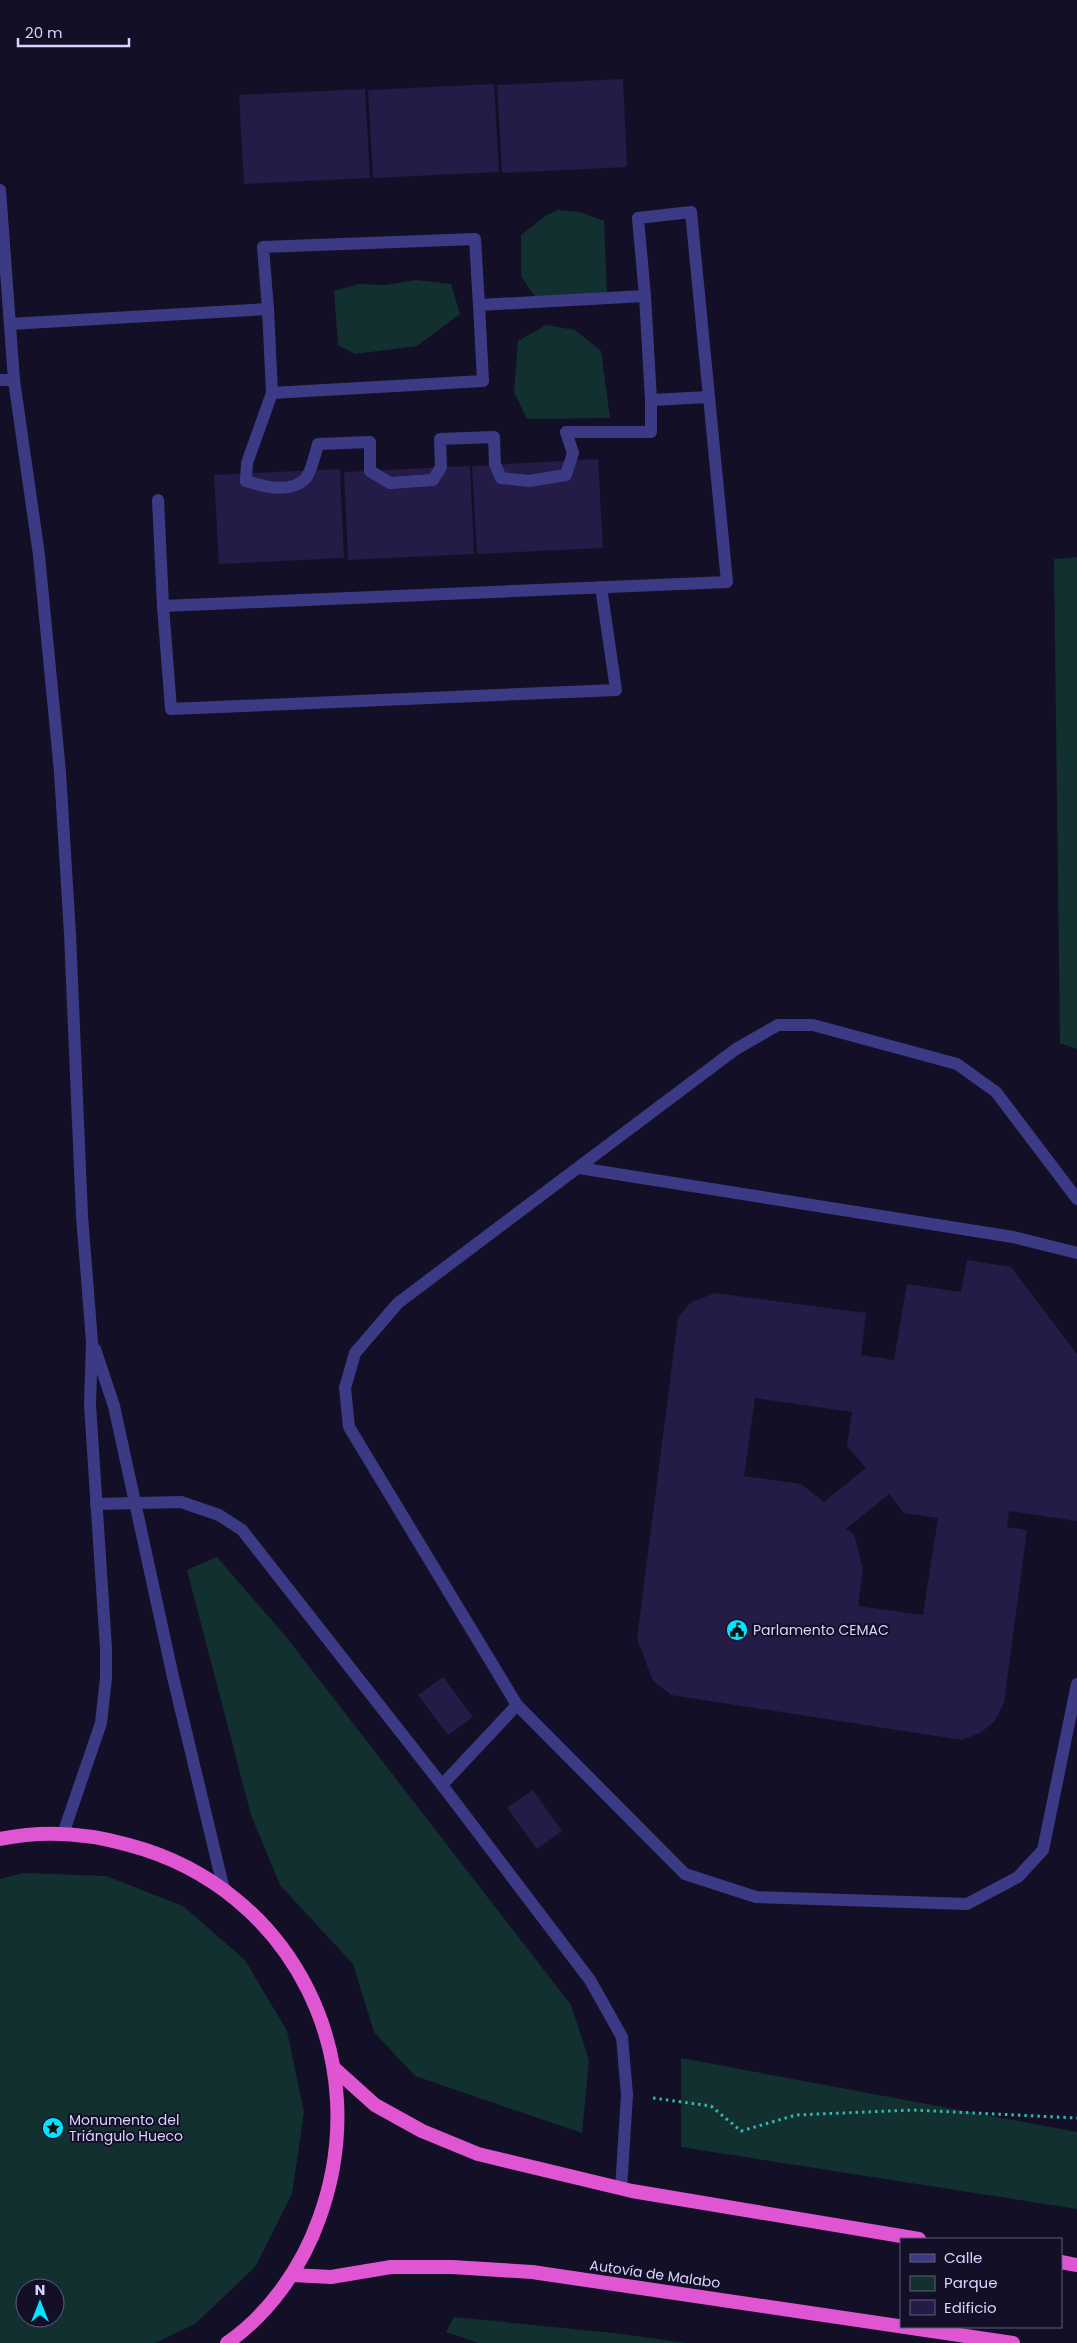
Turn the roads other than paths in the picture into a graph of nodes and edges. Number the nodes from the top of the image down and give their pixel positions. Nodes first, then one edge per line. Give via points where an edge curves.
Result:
1 (0, 190) edge
2 (3, 288) edge
3 (645, 296) junction
4 (479, 305) junction
5 (268, 309) junction
6 (10, 324) junction
7 (0, 380) edge
8 (14, 380) junction
9 (272, 393) junction
10 (709, 397) junction
11 (652, 400) junction
12 (158, 500) dead end
13 (601, 587) junction
14 (163, 606) junction
15 (579, 1168) junction
16 (1077, 1199) edge
17 (1077, 1253) edge
18 (92, 1342) junction
19 (136, 1503) junction
20 (96, 1504) junction
21 (1077, 1684) edge
22 (517, 1704) junction
23 (442, 1785) junction
24 (63, 1834) junction
25 (0, 1839) edge
26 (224, 1890) junction
27 (335, 2069) junction
28 (620, 2189) junction
29 (913, 2238) edge
30 (1062, 2262) edge
31 (1077, 2265) edge
32 (292, 2275) junction
33 (900, 2326) edge
34 (911, 2328) edge
35 (227, 2343) edge
36 (1013, 2343) edge

1 - 2 street
2 - 6 street
3 - 4 street
3 - 10 street via 638,218 691,212
3 - 11 street
4 - 5 street via 475,239 263,247
4 - 9 street via 483,381
5 - 6 street
5 - 9 street
6 - 8 street
7 - 8 street
8 - 18 street via 39,555 60,772 82,1216
9 - 11 street via 247,462 246,481 265,487 293,487 307,477 318,444 370,442 370,470 390,483 433,480 441,467 440,439 494,437 495,464 501,478 529,481 566,475 573,453 566,432 652,432
10 - 11 street
10 - 13 street via 727,582
12 - 14 street
13 - 14 street
13 - 14 street via 616,690 171,709
15 - 16 street via 736,1049 778,1025 813,1025 957,1064 996,1092
15 - 17 street via 1013,1237
15 - 22 street via 398,1303 355,1353 345,1388 349,1426
18 - 19 street via 114,1406
18 - 20 street via 90,1405
19 - 20 street
19 - 23 street via 180,1502 219,1515 242,1530
19 - 26 street via 172,1678
20 - 24 street via 106,1648 102,1723
21 - 22 street via 1043,1850 1018,1877 967,1904 756,1897 685,1874
22 - 23 street
23 - 28 street via 590,1980 622,2037 627,2095
24 - 25 highway
24 - 26 highway via 106,1839 148,1850 188,1867
26 - 27 highway via 257,1918 290,1958 324,2027
27 - 28 highway via 375,2105 422,2131 478,2154
27 - 32 highway via 339,2112 337,2155 328,2197 313,2237
28 - 29 highway
30 - 31 highway
32 - 33 highway, Autovía de Malabo via 331,2277 391,2268 532,2272
32 - 35 highway via 265,2309
34 - 36 highway, Autovía de Malabo

